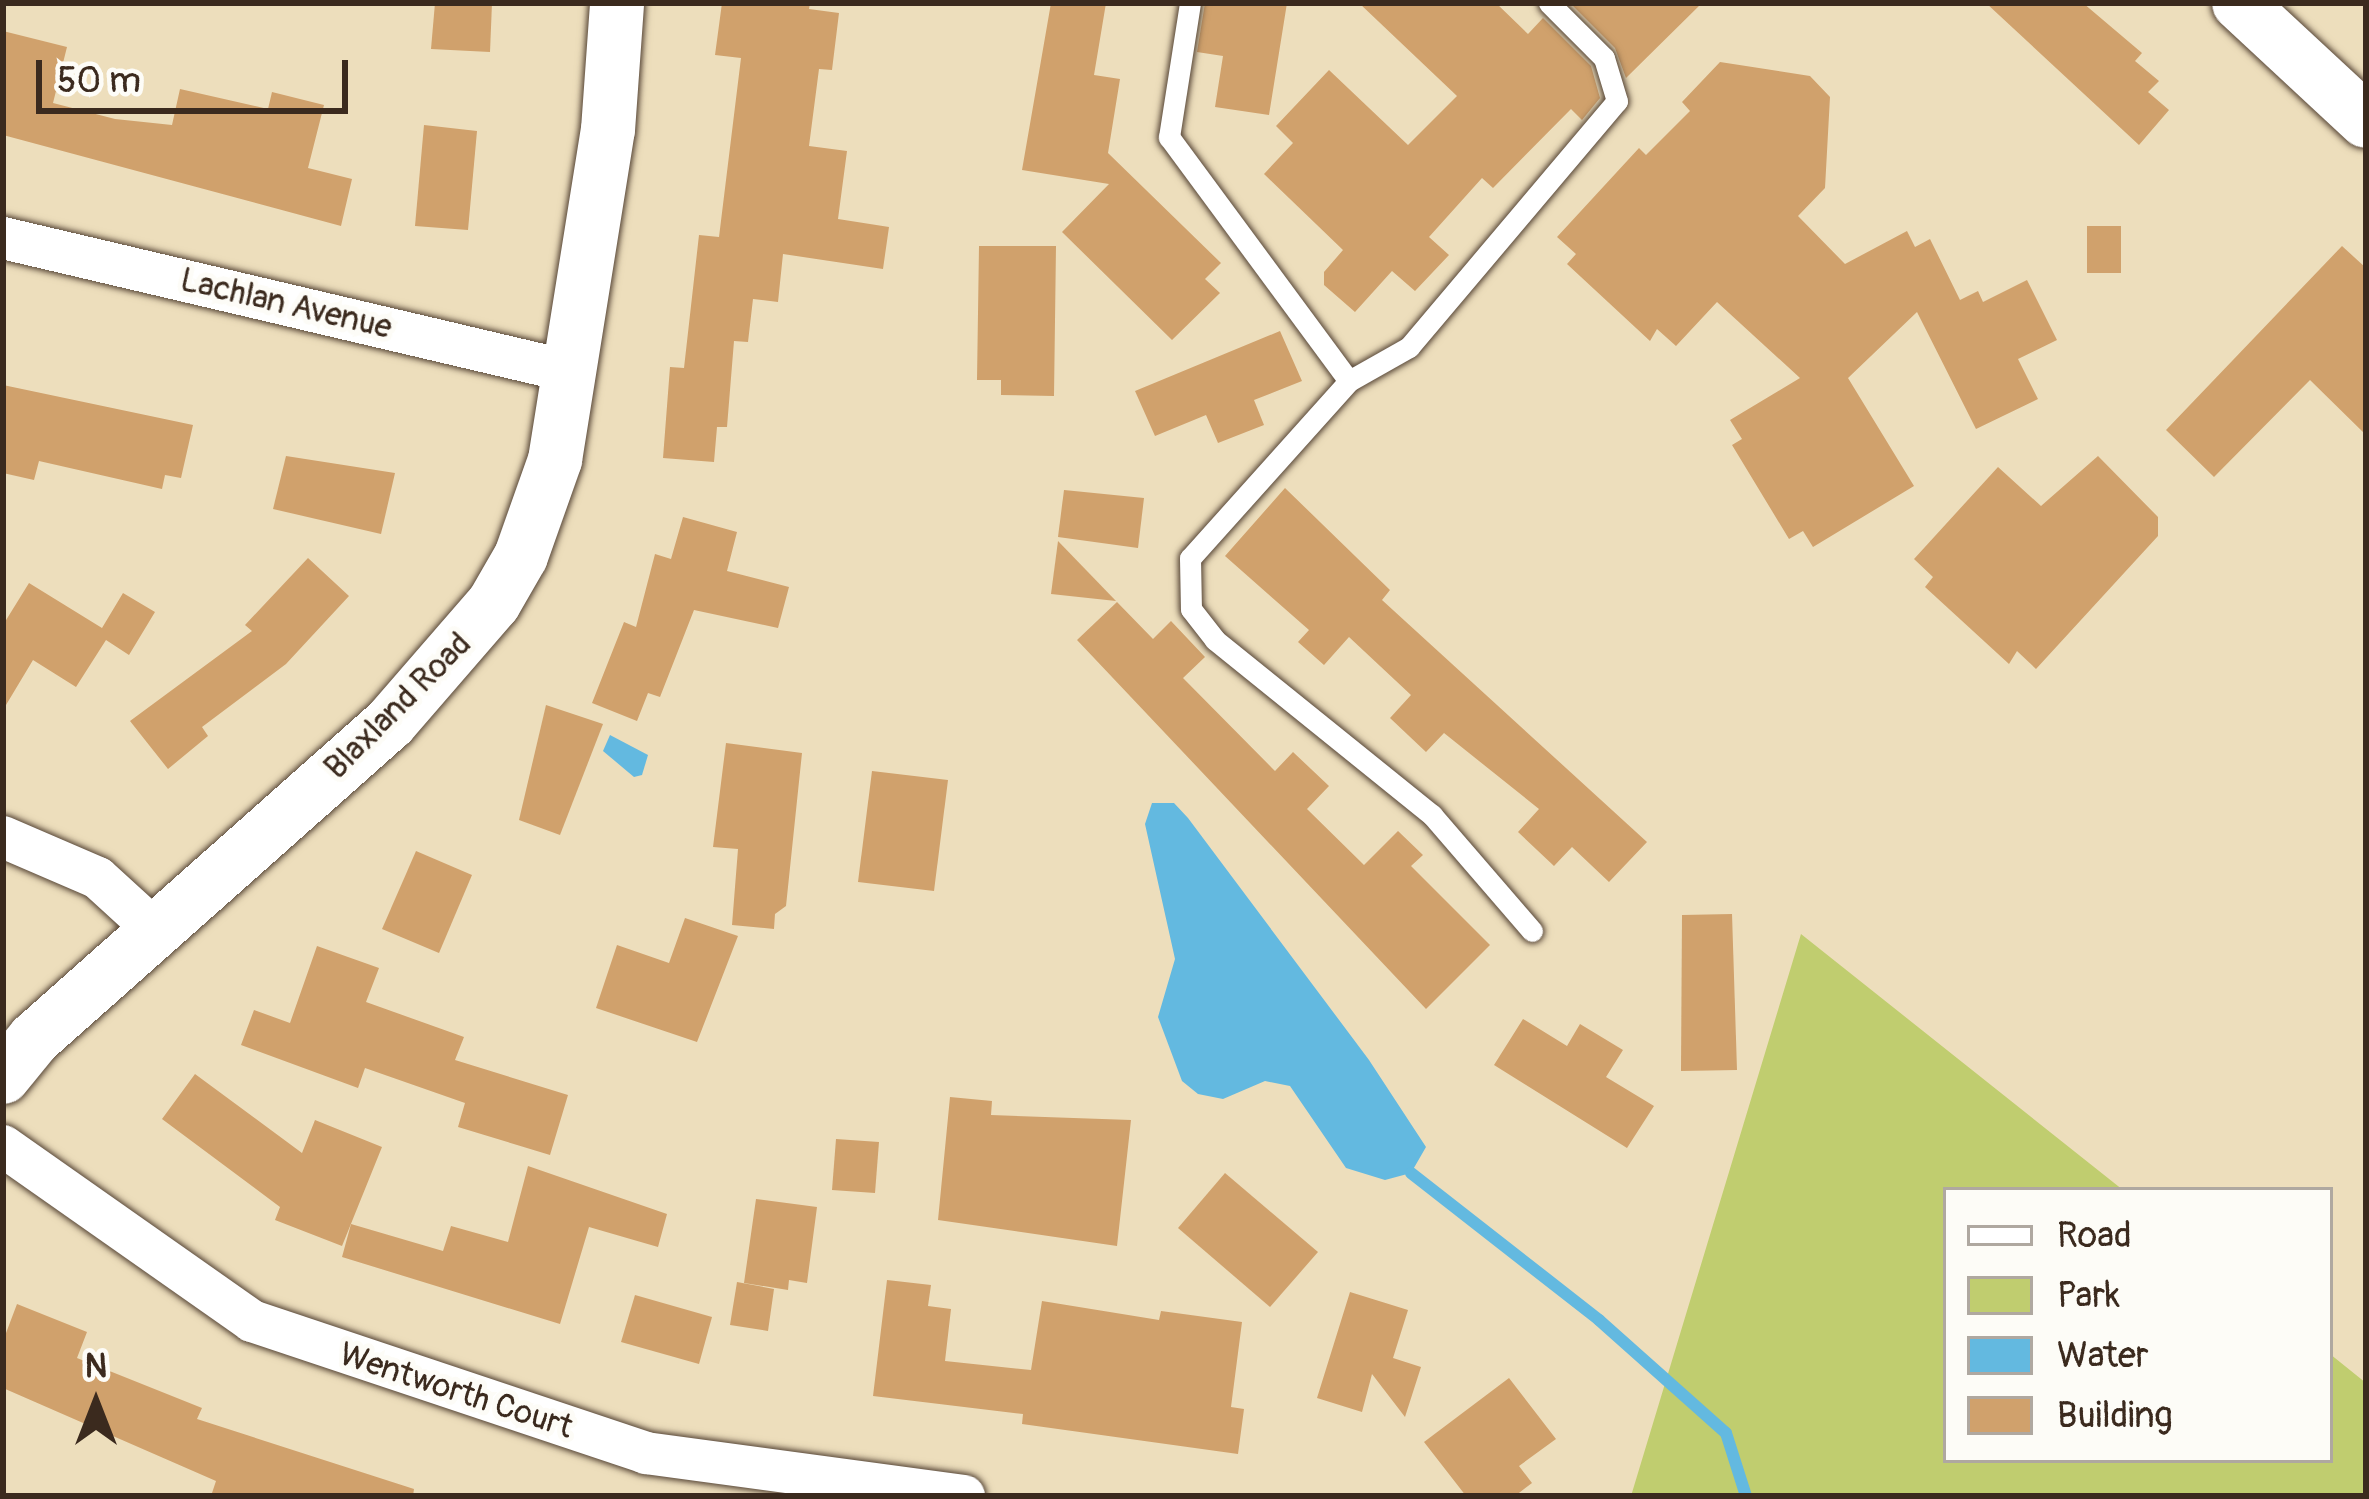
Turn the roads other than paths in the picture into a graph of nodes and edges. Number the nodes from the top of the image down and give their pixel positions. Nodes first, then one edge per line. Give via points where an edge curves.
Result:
1 (617, 3) edge
2 (1190, 3) edge
3 (1549, 3) edge
4 (2240, 3) edge
5 (2366, 121) edge
6 (3, 238) edge
7 (568, 371) junction
8 (1349, 381) junction
9 (3, 837) edge
10 (156, 932) junction
11 (1532, 932) dead end
12 (3, 1077) edge
13 (3, 1146) edge
14 (964, 1496) edge

1 - 7 street, Blaxland Road via 608,130
2 - 8 lane via 1169,136
3 - 8 lane via 1604,58 1618,100 1409,346
4 - 5 street
6 - 7 street, Lachlan Avenue
7 - 10 street, Blaxland Road via 539,509 479,625 390,723
8 - 11 lane via 1190,558 1191,609 1215,640 1432,815
9 - 10 street via 98,878
10 - 12 street, Blaxland Road via 34,1039
13 - 14 street, Wentworth Court via 252,1321 646,1453

